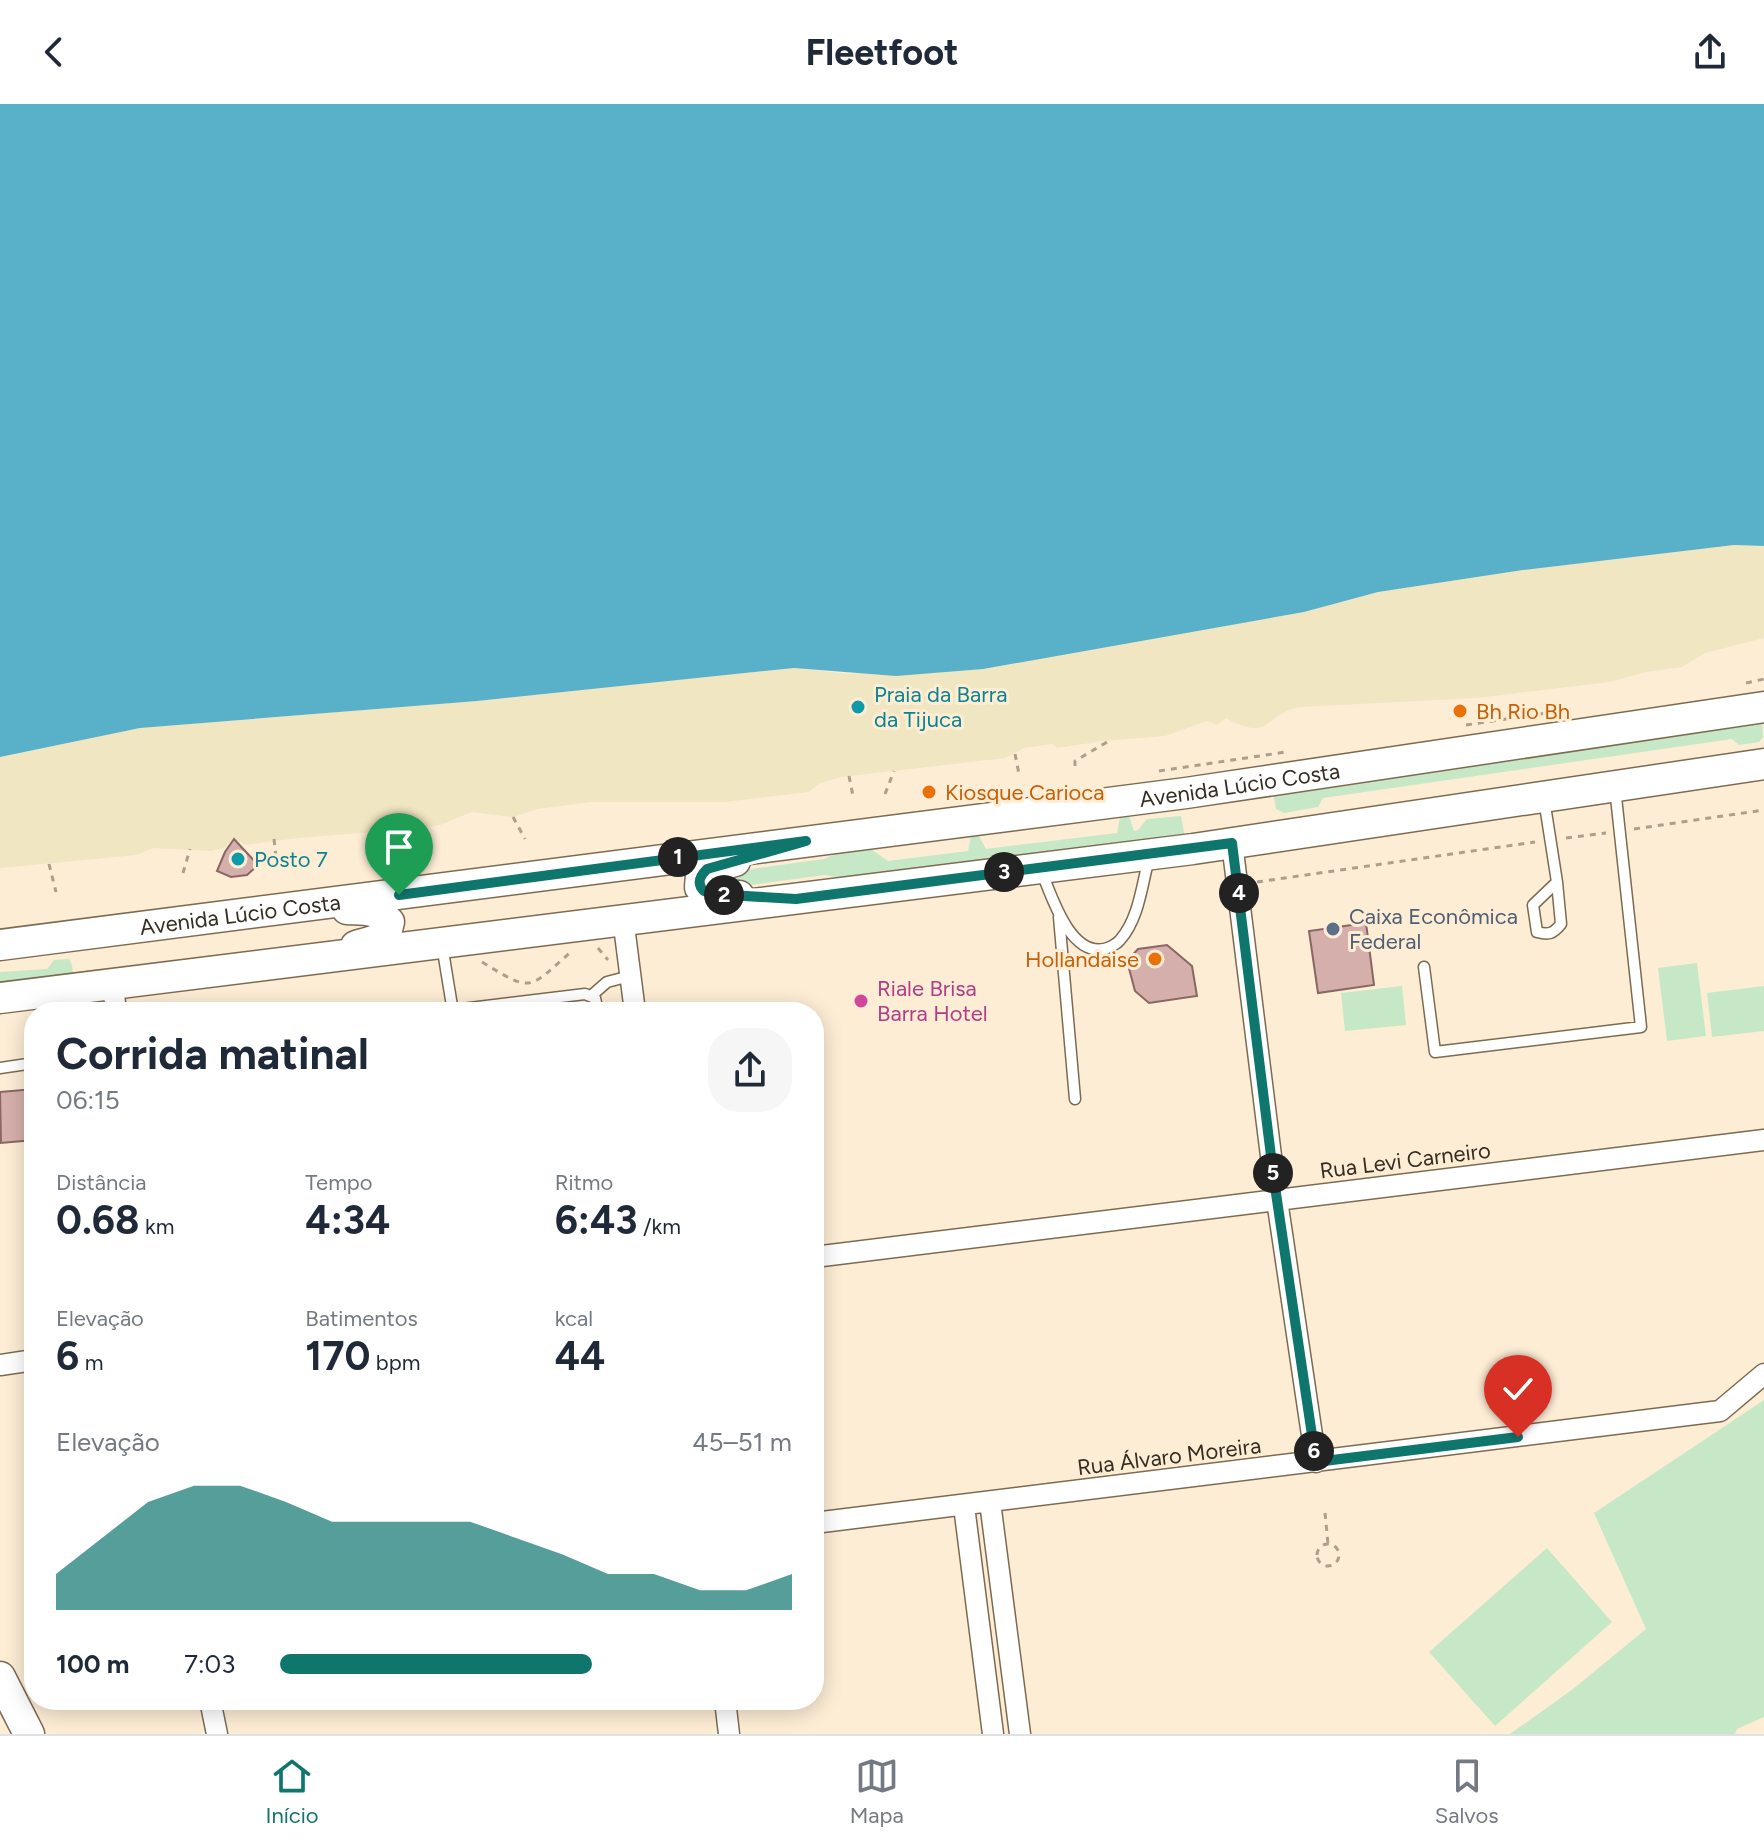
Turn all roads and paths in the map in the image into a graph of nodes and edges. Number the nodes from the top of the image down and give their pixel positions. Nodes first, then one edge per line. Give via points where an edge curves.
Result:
1 (1764, 707) edge
2 (1107, 742) dead end
3 (1015, 754) dead end
4 (1764, 764) edge
5 (1075, 766) dead end
6 (894, 771) dead end
7 (1019, 774) dead end
8 (849, 776) dead end
9 (1615, 786) junction
10 (885, 794) dead end
11 (853, 796) dead end
12 (1544, 797) junction
13 (1764, 810) edge
14 (513, 817) dead end
15 (391, 829) dead end
16 (1619, 831) junction
17 (274, 839) dead end
18 (525, 839) dead end
19 (1551, 840) junction
20 (806, 841) junction
21 (396, 843) dead end
22 (1232, 843) junction
23 (190, 849) dead end
24 (1150, 853) junction
25 (49, 864) dead end
26 (277, 866) dead end
27 (1040, 867) junction
28 (183, 873) dead end
29 (1557, 882) junction
30 (1238, 885) junction
31 (56, 892) dead end
32 (796, 899) junction
33 (304, 908) junction
34 (1059, 915) junction
35 (609, 921) junction
36 (442, 943) junction
37 (0, 945) edge
38 (472, 956) dead end
39 (308, 959) junction
40 (1424, 967) dead end
41 (630, 976) junction
42 (591, 996) junction
43 (0, 998) edge
44 (115, 999) edge
45 (452, 1002) edge
46 (523, 1002) edge
47 (596, 1002) edge
48 (634, 1002) edge
49 (24, 1064) edge
50 (0, 1068) edge
51 (1075, 1099) dead end
52 (1764, 1140) edge
53 (1277, 1200) junction
54 (824, 1256) edge
55 (24, 1361) edge
56 (0, 1365) edge
57 (1764, 1374) edge
58 (1316, 1462) junction
59 (990, 1502) junction
60 (964, 1506) junction
61 (1325, 1513) dead end
62 (824, 1522) edge
63 (1328, 1544) junction
64 (0, 1677) edge
65 (212, 1710) edge
66 (726, 1710) edge
67 (29, 1734) edge
68 (217, 1734) edge
69 (729, 1734) edge
70 (993, 1734) edge
71 (1020, 1734) edge

1 - 20 main road, Avenida Lúcio Costa via 1202,791
2 - 5 path
3 - 7 path
4 - 9 main road
6 - 10 path
8 - 11 path
9 - 12 main road
9 - 16 lane
12 - 19 lane
12 - 22 main road
13 - 16 path
14 - 18 path
15 - 21 path
16 - 19 path
16 - 40 lane via 1641,1027 1435,1052
17 - 26 path
19 - 29 lane
19 - 30 path
20 - 32 main road via 707,869 699,882 711,894
20 - 33 main road, Avenida Lúcio Costa
22 - 24 main road
22 - 30 street
23 - 28 path
24 - 27 main road
24 - 34 lane via 1135,911 1120,940 1109,948 1094,950 1079,942
25 - 31 path
27 - 32 main road
27 - 34 lane
29 - 29 lane via 1533,905 1537,932 1554,933 1561,924
30 - 53 street
32 - 35 main road
33 - 37 main road, Avenida Lúcio Costa
33 - 39 main road via 372,910 389,922 382,938
34 - 51 lane
35 - 36 main road
35 - 38 path via 597,939 582,943 536,982 517,984
35 - 41 street
36 - 39 main road
36 - 45 lane
39 - 44 main road
41 - 42 lane via 607,982
41 - 48 street
42 - 46 lane
42 - 47 lane
43 - 44 main road
49 - 50 lane
52 - 53 street, Rua Levi Carneiro
53 - 54 street, Rua Levi Carneiro
53 - 58 street
55 - 56 street
57 - 58 street, Rua Álvaro Moreira via 1720,1411
58 - 59 street, Rua Álvaro Moreira
59 - 60 street, Rua Álvaro Moreira
59 - 71 street
60 - 62 street, Rua Álvaro Moreira
60 - 70 street
61 - 63 path
63 - 63 path via 1317,1556 1326,1566 1339,1556
64 - 67 main road
65 - 68 street
66 - 69 street

